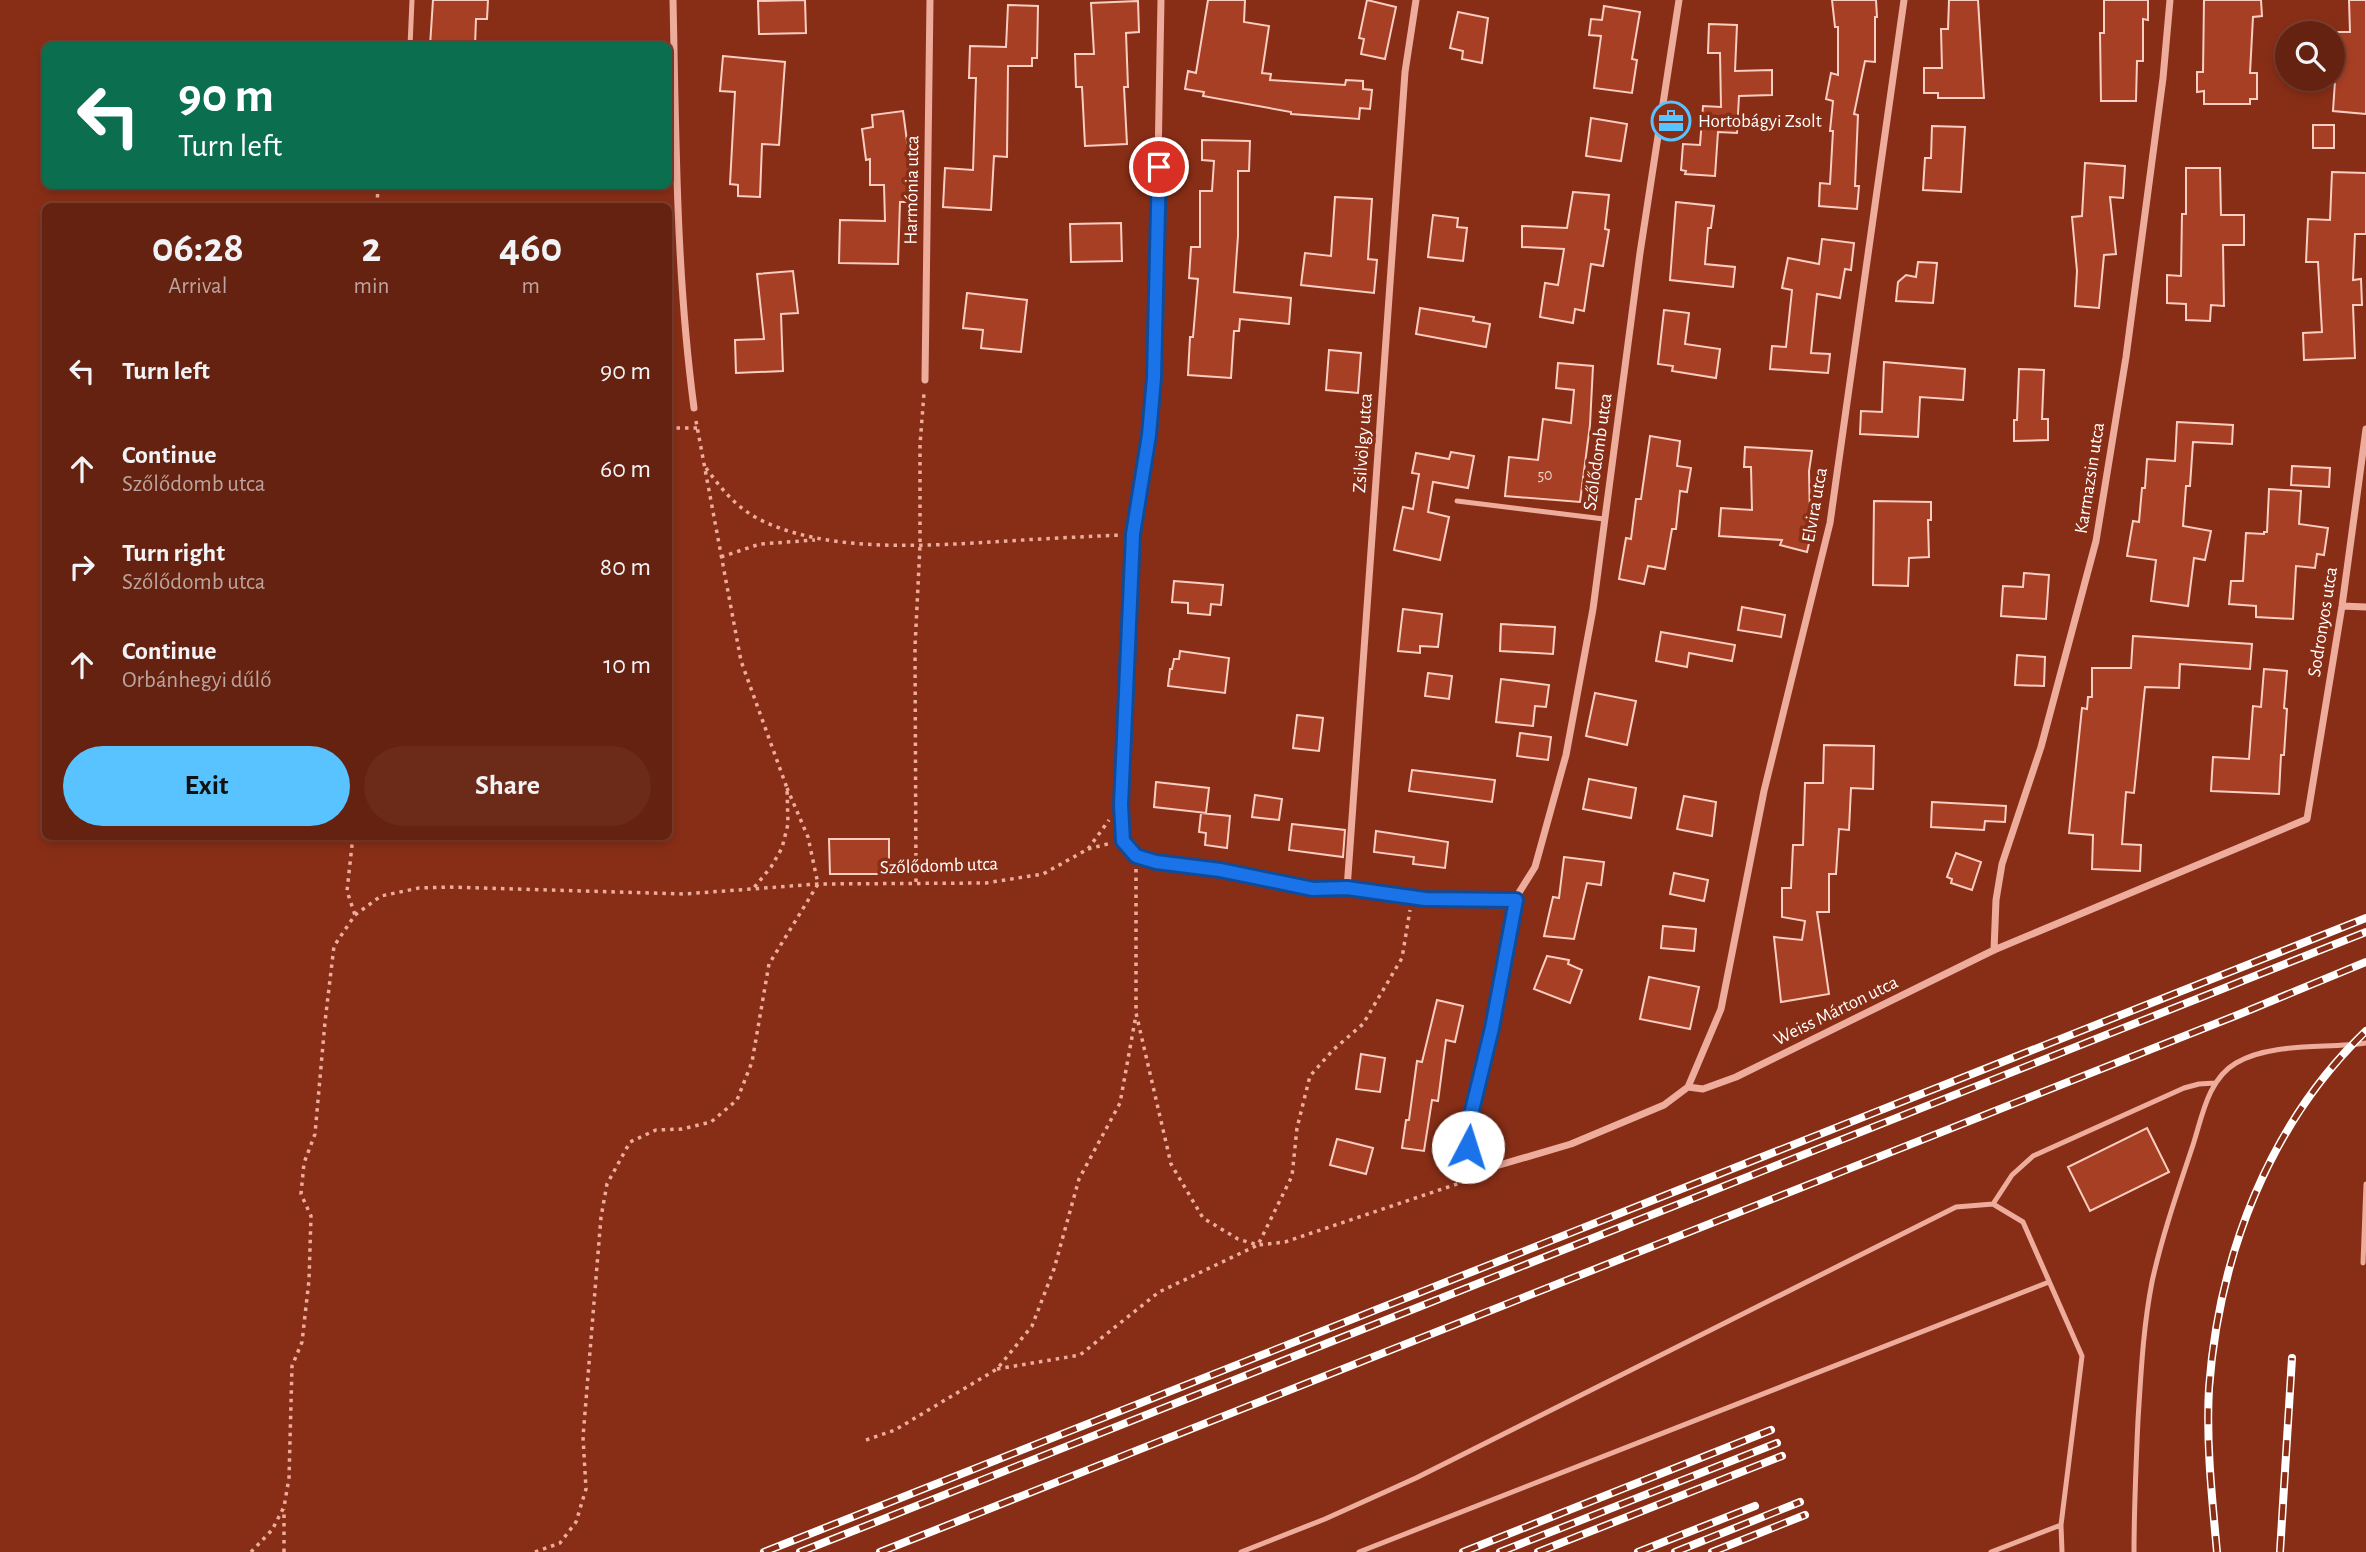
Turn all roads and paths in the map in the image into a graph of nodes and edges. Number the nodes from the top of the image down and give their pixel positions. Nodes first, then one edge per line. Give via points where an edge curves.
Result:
1 (412, 0) edge
2 (673, 0) edge
3 (930, 0) edge
4 (1161, 0) edge
5 (1416, 0) edge
6 (1679, 0) edge
7 (1904, 0) edge
8 (2170, 0) edge
9 (410, 42) edge
10 (925, 380) joint
11 (694, 408) joint
12 (672, 428) edge
13 (698, 428) junction
14 (2366, 429) edge
15 (705, 466) junction
16 (1457, 501) dead end
17 (1604, 519) junction
18 (1133, 534) junction
19 (821, 540) junction
20 (920, 545) junction
21 (721, 556) junction
22 (2342, 606) junction
23 (2366, 607) edge
24 (787, 788) junction
25 (1121, 805) junction
26 (2307, 819) joint
27 (352, 840) edge
28 (1123, 841) junction
29 (1088, 849) junction
30 (1136, 856) junction
31 (916, 883) junction
32 (818, 884) junction
33 (1347, 888) junction
34 (752, 890) junction
35 (1413, 897) junction
36 (1516, 900) junction
37 (355, 915) junction
38 (1994, 950) junction
39 (1136, 1013) junction
40 (2366, 1043) edge
41 (2215, 1083) junction
42 (1688, 1087) junction
43 (1481, 1160) junction
44 (2366, 1184) edge
45 (1993, 1205) junction
46 (1258, 1245) junction
47 (2363, 1263) dead end
48 (2049, 1282) junction
49 (997, 1369) junction
50 (866, 1440) dead end
51 (284, 1507) junction
52 (2062, 1525) junction
53 (251, 1552) edge
54 (284, 1552) edge
55 (535, 1552) edge
56 (1241, 1552) edge
57 (1359, 1552) edge
58 (1991, 1552) edge
59 (2062, 1552) edge
60 (2134, 1552) edge

1 - 9 lane
2 - 11 street via 677,216
3 - 10 street, Harmónia utca
4 - 18 street via 1154,378
5 - 33 street, Zsilvölgy utca via 1405,72
6 - 17 street, Szőlődomb utca
7 - 42 street, Elvira utca via 1830,523 1764,791 1721,1009
8 - 38 street, Karmazsin utca via 2128,344 2096,541 2041,747 2002,864
10 - 20 path
11 - 13 path
12 - 13 path
13 - 15 path
14 - 22 street, Sodronyos utca
15 - 19 path via 727,496 754,516
15 - 21 path
16 - 17 lane
17 - 36 street, Szőlődomb utca via 1566,755 1535,867
18 - 20 path
18 - 25 street
19 - 20 path
19 - 21 path via 760,544
20 - 31 path via 915,647
21 - 24 path via 741,661
22 - 23 street
22 - 26 street, Sodronyos utca
24 - 32 path via 808,837
24 - 34 path via 788,824 782,848
25 - 28 street
25 - 29 path, Szőlődomb utca
26 - 38 street, Weiss Márton utca
27 - 37 path via 347,891
28 - 29 path
28 - 30 street
29 - 31 path, Szőlődomb utca via 1043,874 986,883
30 - 33 street via 1313,889
30 - 39 path
31 - 32 path, Szőlődomb utca
32 - 34 path, Szőlődomb utca
32 - 55 path via 769,964 752,1062 737,1100 711,1122 656,1130 630,1142 607,1184 583,1437 586,1489 576,1522 560,1543
33 - 35 street
34 - 37 path, Szőlődomb utca via 684,894 419,888 381,896
35 - 36 street
35 - 46 path via 1402,958 1363,1024 1310,1076 1297,1128 1292,1176
36 - 43 street, Szőlődomb utca via 1468,1127 1468,1147
37 - 51 path via 334,946 315,1134 304,1163 301,1194 311,1216 309,1280 302,1342 292,1366
38 - 42 street, Weiss Márton utca via 1736,1077 1703,1090
39 - 46 path via 1171,1164 1203,1218
39 - 49 path via 1121,1103 1079,1179 1054,1269 1032,1326
40 - 41 lane via 2264,1052 2234,1063
41 - 45 lane via 2184,1088 2033,1156 2012,1175
41 - 60 lane via 2152,1282 2142,1348
42 - 43 street via 1664,1105 1571,1144 1496,1166
43 - 46 path via 1463,1182 1285,1242
44 - 47 lane
45 - 48 lane via 2023,1222
45 - 56 lane via 1956,1207 1416,1478
46 - 49 path via 1159,1292 1080,1355
48 - 52 lane via 2082,1356
48 - 57 lane
49 - 50 path via 895,1430
51 - 53 path via 272,1530
51 - 54 path
52 - 58 lane
52 - 59 lane

